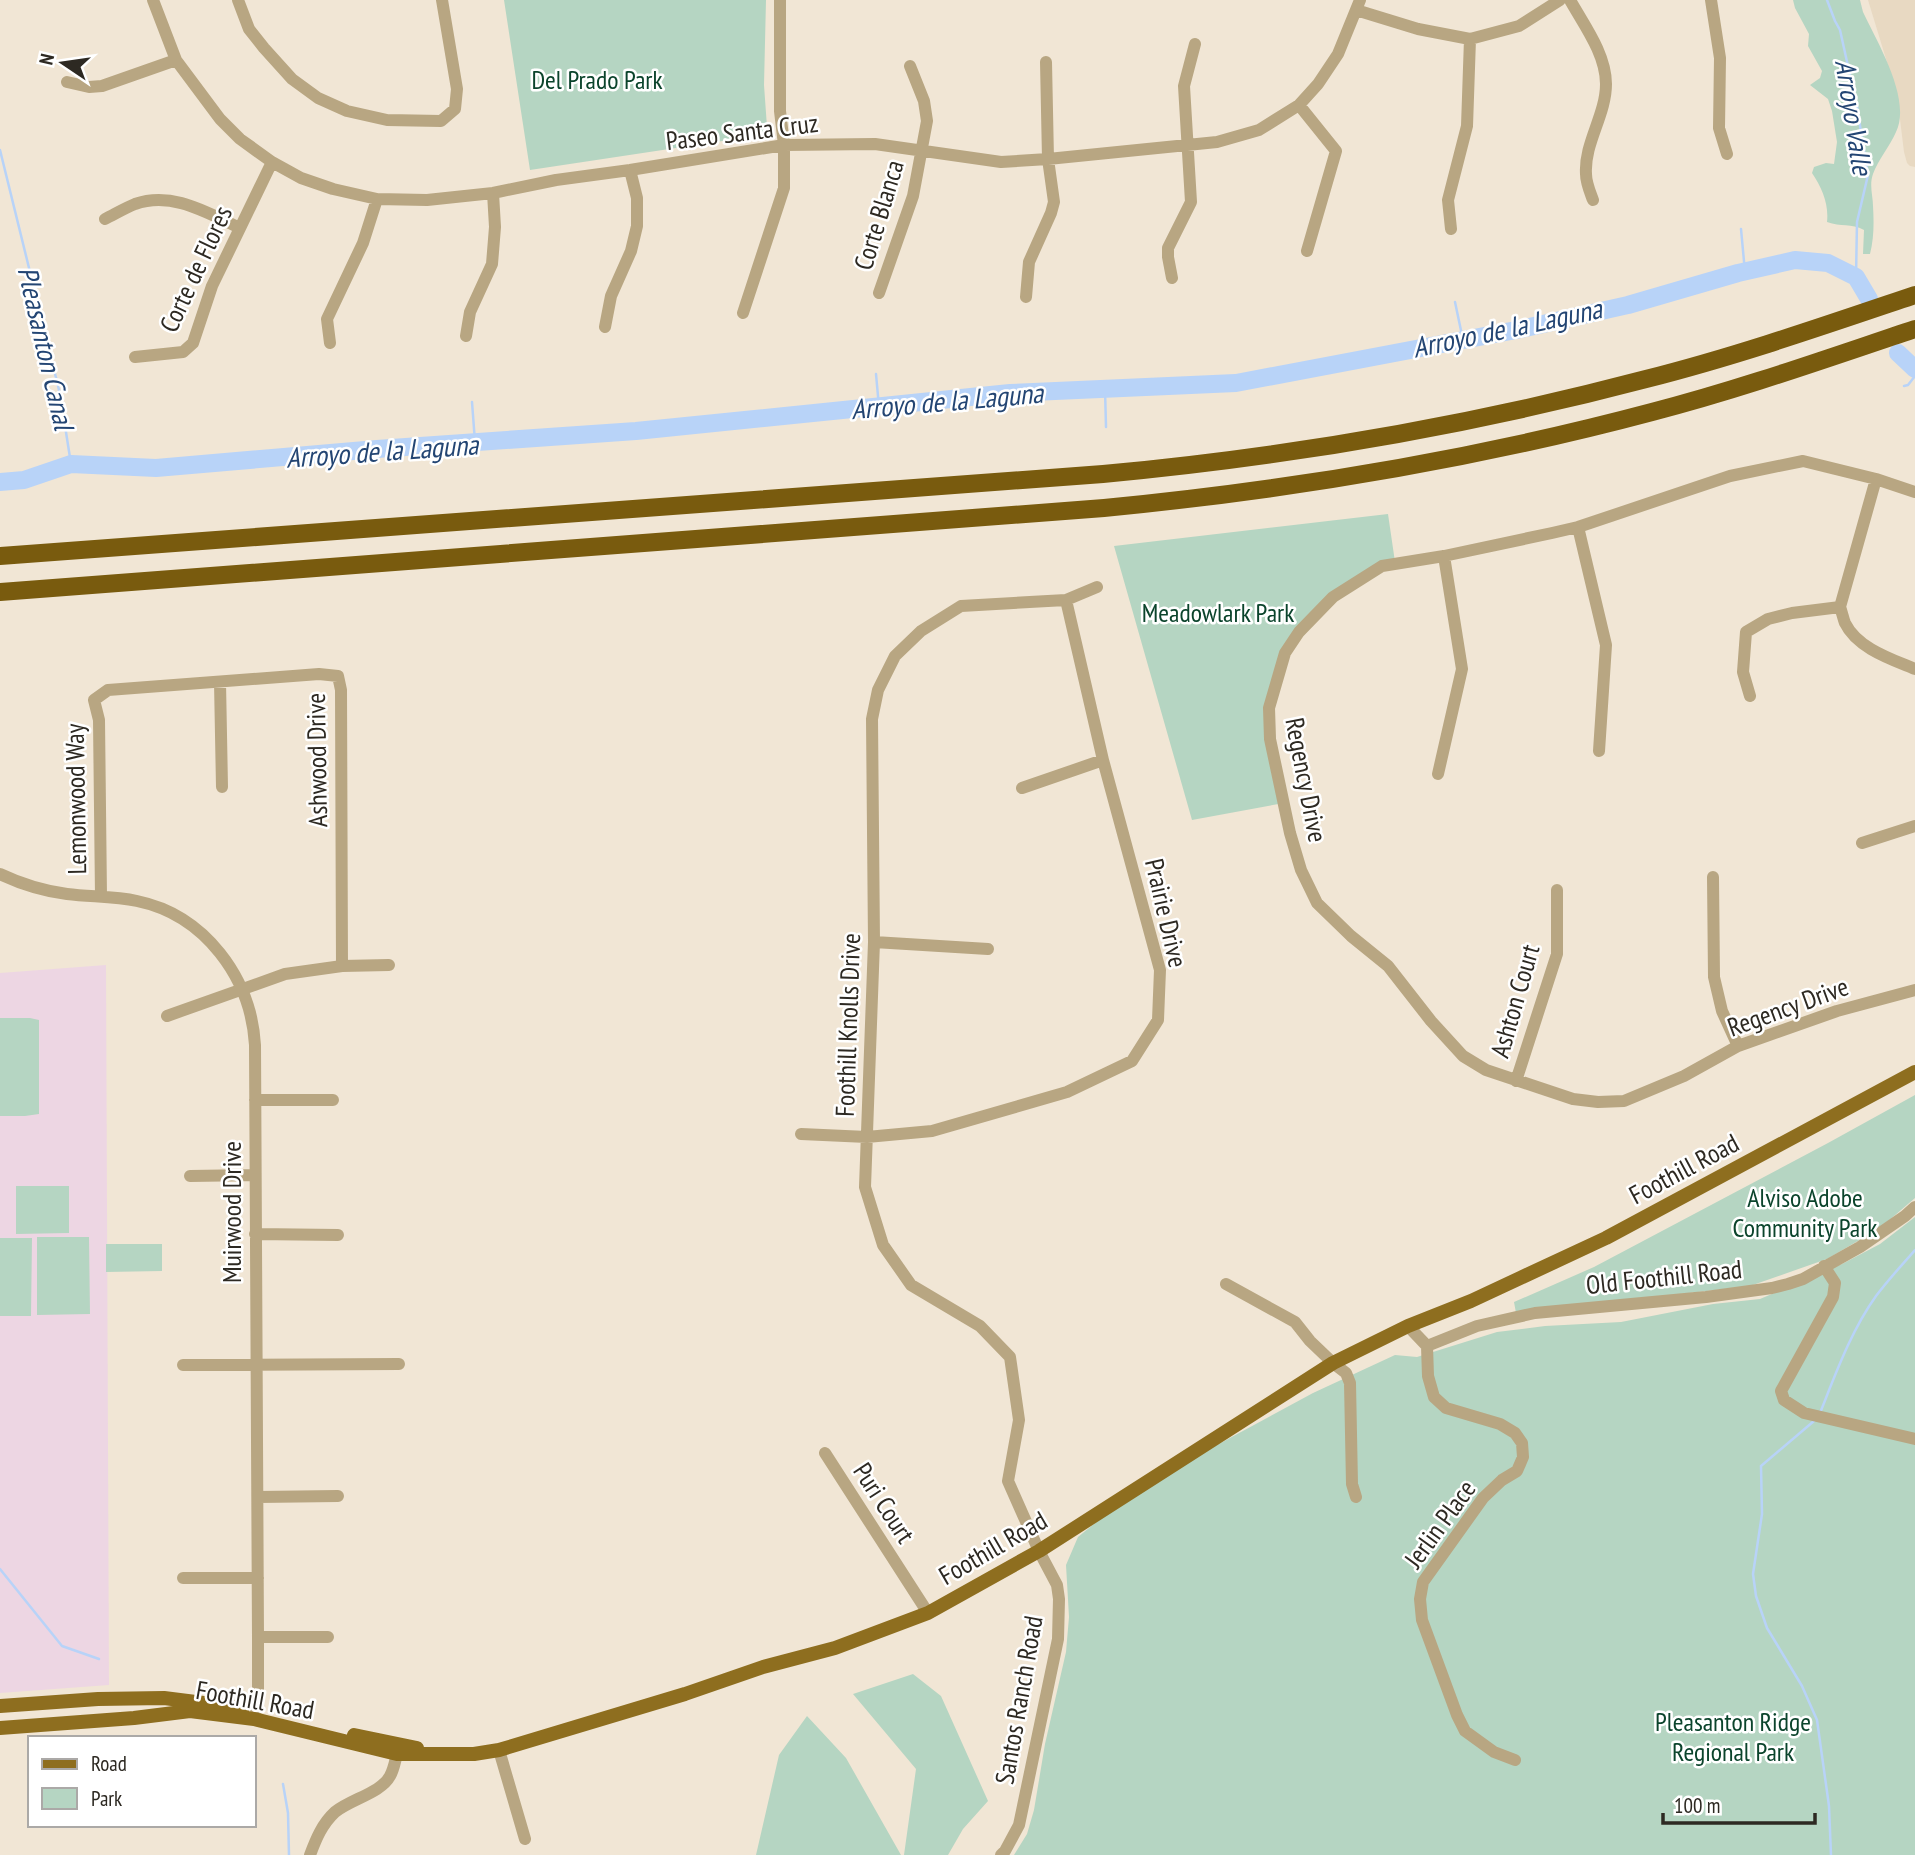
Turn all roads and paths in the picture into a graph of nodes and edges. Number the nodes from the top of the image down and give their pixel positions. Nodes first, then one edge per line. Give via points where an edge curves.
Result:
1 (153, 0) edge
2 (238, 0) edge
3 (442, 0) edge
4 (779, 0) edge
5 (1560, 0) edge
6 (1570, 0) edge
7 (1711, 0) edge
8 (1358, 5) edge
9 (1470, 39) junction
10 (1195, 44) dead end
11 (176, 60) junction
12 (1046, 62) dead end
13 (910, 66) dead end
14 (67, 82) dead end
15 (1299, 106) junction
16 (784, 145) junction
17 (1188, 146) junction
18 (922, 150) junction
19 (1727, 154) dead end
20 (1048, 159) junction
21 (272, 162) junction
22 (631, 170) junction
23 (493, 193) junction
24 (377, 199) junction
25 (1593, 200) dead end
26 (105, 219) dead end
27 (240, 228) junction
28 (1451, 229) dead end
29 (1307, 251) dead end
30 (1172, 278) dead end
31 (879, 293) dead end
32 (1915, 295) edge
33 (1026, 297) dead end
34 (743, 313) dead end
35 (604, 327) dead end
36 (1915, 329) edge
37 (466, 336) dead end
38 (330, 344) dead end
39 (135, 357) dead end
40 (1876, 479) junction
41 (1915, 492) edge
42 (1578, 527) junction
43 (0, 556) edge
44 (1444, 556) junction
45 (1097, 587) dead end
46 (0, 592) edge
47 (1066, 600) junction
48 (1840, 607) junction
49 (1915, 669) edge
50 (220, 682) junction
51 (1750, 696) dead end
52 (94, 700) joint
53 (1599, 751) dead end
54 (1103, 760) junction
55 (1438, 774) dead end
56 (222, 787) dead end
57 (1022, 788) dead end
58 (1915, 826) edge
59 (1862, 843) dead end
60 (0, 874) edge
61 (1713, 877) dead end
62 (1557, 891) dead end
63 (101, 897) junction
64 (874, 942) junction
65 (988, 949) dead end
66 (389, 965) dead end
67 (342, 966) junction
68 (242, 989) junction
69 (1915, 990) edge
70 (167, 1016) dead end
71 (1738, 1046) junction
72 (1915, 1072) edge
73 (1516, 1081) junction
74 (1915, 1082) edge
75 (255, 1100) junction
76 (333, 1100) dead end
77 (800, 1134) dead end
78 (867, 1138) junction
79 (190, 1175) dead end
80 (255, 1175) junction
81 (1915, 1207) edge
82 (255, 1234) junction
83 (338, 1235) dead end
84 (1824, 1266) junction
85 (1226, 1284) dead end
86 (1471, 1301) junction
87 (1408, 1326) junction
88 (1427, 1346) junction
89 (1333, 1363) junction
90 (256, 1364) junction
91 (399, 1364) dead end
92 (183, 1365) dead end
93 (1915, 1439) edge
94 (825, 1453) dead end
95 (338, 1496) dead end
96 (258, 1497) junction
97 (1356, 1497) dead end
98 (1039, 1551) junction
99 (183, 1578) dead end
100 (258, 1578) junction
101 (928, 1613) junction
102 (258, 1637) junction
103 (328, 1637) dead end
104 (0, 1706) edge
105 (255, 1715) junction
106 (0, 1728) edge
107 (499, 1750) junction
108 (397, 1754) junction
109 (1515, 1760) dead end
110 (525, 1839) dead end
111 (310, 1855) edge
112 (1001, 1855) edge

1 - 11 street, Paseo Santa Cruz
2 - 3 street via 249,29 264,48 292,79 318,98 347,111 420,121 441,121 455,109 457,89
4 - 16 street
5 - 9 street via 1519,26
6 - 25 street via 1595,46 1606,81 1586,164
7 - 19 street via 1720,58 1719,128
8 - 9 street via 1418,29
8 - 15 street, Paseo Santa Cruz via 1338,54
9 - 28 street via 1467,126 1448,200
10 - 17 street via 1184,86
11 - 14 street via 102,86
11 - 21 street, Paseo Santa Cruz via 220,120
12 - 20 street
13 - 18 street, Corte Blanca via 926,112
15 - 17 street, Paseo Santa Cruz via 1259,130
15 - 29 street via 1336,151
16 - 18 street, Paseo Santa Cruz via 875,144
16 - 22 street, Paseo Santa Cruz
16 - 34 street via 784,188
17 - 20 street, Paseo Santa Cruz
17 - 30 street via 1191,202 1168,248
18 - 20 street, Paseo Santa Cruz via 1001,162
18 - 31 street, Corte Blanca via 912,196
20 - 33 street via 1054,202 1029,262
21 - 24 street, Paseo Santa Cruz via 333,189
21 - 27 street, Corte de Flores
22 - 23 street, Paseo Santa Cruz
22 - 35 street via 637,226
23 - 24 street, Paseo Santa Cruz via 427,200
23 - 37 street via 492,264 470,312
24 - 38 street via 363,243 327,319
26 - 27 street via 136,204 160,199 184,202
27 - 39 street, Corte de Flores via 212,285 193,343 183,352
32 - 43 highway via 1647,379 1499,414 1229,461
36 - 46 highway via 1732,390 1566,434 1408,467 1243,493 1104,508
40 - 41 street, Regency Drive
40 - 42 street, Regency Drive via 1803,461 1730,476
40 - 48 street
42 - 44 street, Regency Drive
42 - 53 street via 1606,645
44 - 55 street via 1462,669
44 - 73 street, Regency Drive via 1382,566 1333,597 1299,632 1285,653 1269,708 1270,739 1290,833 1317,903 1388,966 1463,1056
45 - 47 street, Foothill Knolls Drive
47 - 54 street, Prairie Drive
47 - 64 street, Foothill Knolls Drive via 961,606 921,631 895,656 878,690 872,719
48 - 49 street via 1856,639
48 - 51 street via 1768,619 1746,632 1743,672
50 - 52 street, Ashwood Drive via 108,690
50 - 56 street
50 - 67 street, Ashwood Drive via 338,676
52 - 63 street, Lemonwood Way via 99,720
54 - 57 street
54 - 78 street, Prairie Drive via 1160,970 1158,1020 1132,1061 1067,1092 932,1131
58 - 59 street
60 - 63 street, Muirwood Drive via 46,890
61 - 71 street via 1714,978 1722,1012
62 - 73 street, Ashton Court via 1557,954
63 - 68 street, Muirwood Drive via 156,906 185,921 226,960
64 - 65 street
64 - 78 street, Foothill Knolls Drive
66 - 67 street
67 - 68 street via 285,974
68 - 70 street
68 - 75 street, Muirwood Drive via 254,1028
69 - 71 street, Regency Drive via 1837,1011
71 - 73 street, Regency Drive via 1684,1076 1624,1101 1573,1099
72 - 86 main road, Foothill Road via 1606,1238
74 - 86 main road, Foothill Road via 1599,1251 1518,1288
75 - 76 street
75 - 80 street, Muirwood Drive
77 - 78 street, Prairie Drive
78 - 98 street, Foothill Knolls Drive via 865,1187 883,1245 911,1285 980,1326 1010,1357 1019,1420 1009,1481
79 - 80 street
80 - 82 street, Muirwood Drive
81 - 84 street, Old Foothill Road via 1860,1247
82 - 83 street
82 - 90 street, Muirwood Drive
84 - 88 street, Old Foothill Road via 1803,1279 1772,1288 1535,1312 1477,1326
84 - 93 street via 1835,1283 1833,1297 1781,1391 1784,1400 1804,1413
85 - 89 street via 1295,1322
86 - 87 main road, Foothill Road
87 - 88 street
87 - 89 main road, Foothill Road
88 - 109 street, Jerlin Place via 1434,1397 1446,1408 1500,1424 1516,1433 1522,1443 1517,1471 1483,1498 1423,1582 1420,1599 1422,1620 1465,1731 1494,1752
89 - 97 street via 1350,1383
89 - 98 main road, Foothill Road
90 - 91 street
90 - 92 street
90 - 96 street, Muirwood Drive
94 - 101 street, Puri Court
95 - 96 street
96 - 100 street, Muirwood Drive
98 - 101 main road, Foothill Road
98 - 112 street, Santos Ranch Road via 1057,1585 1058,1639 1019,1825
99 - 100 street
100 - 102 street, Muirwood Drive
101 - 107 main road, Foothill Road via 835,1648
102 - 103 street
102 - 105 street, Muirwood Drive
104 - 105 main road, Foothill Road via 164,1698
105 - 106 main road, Foothill Road via 190,1710
105 - 107 main road, Foothill Road via 420,1749
105 - 108 main road, Foothill Road
107 - 108 main road, Foothill Road
107 - 110 street
108 - 111 street via 390,1777 337,1811 325,1823

